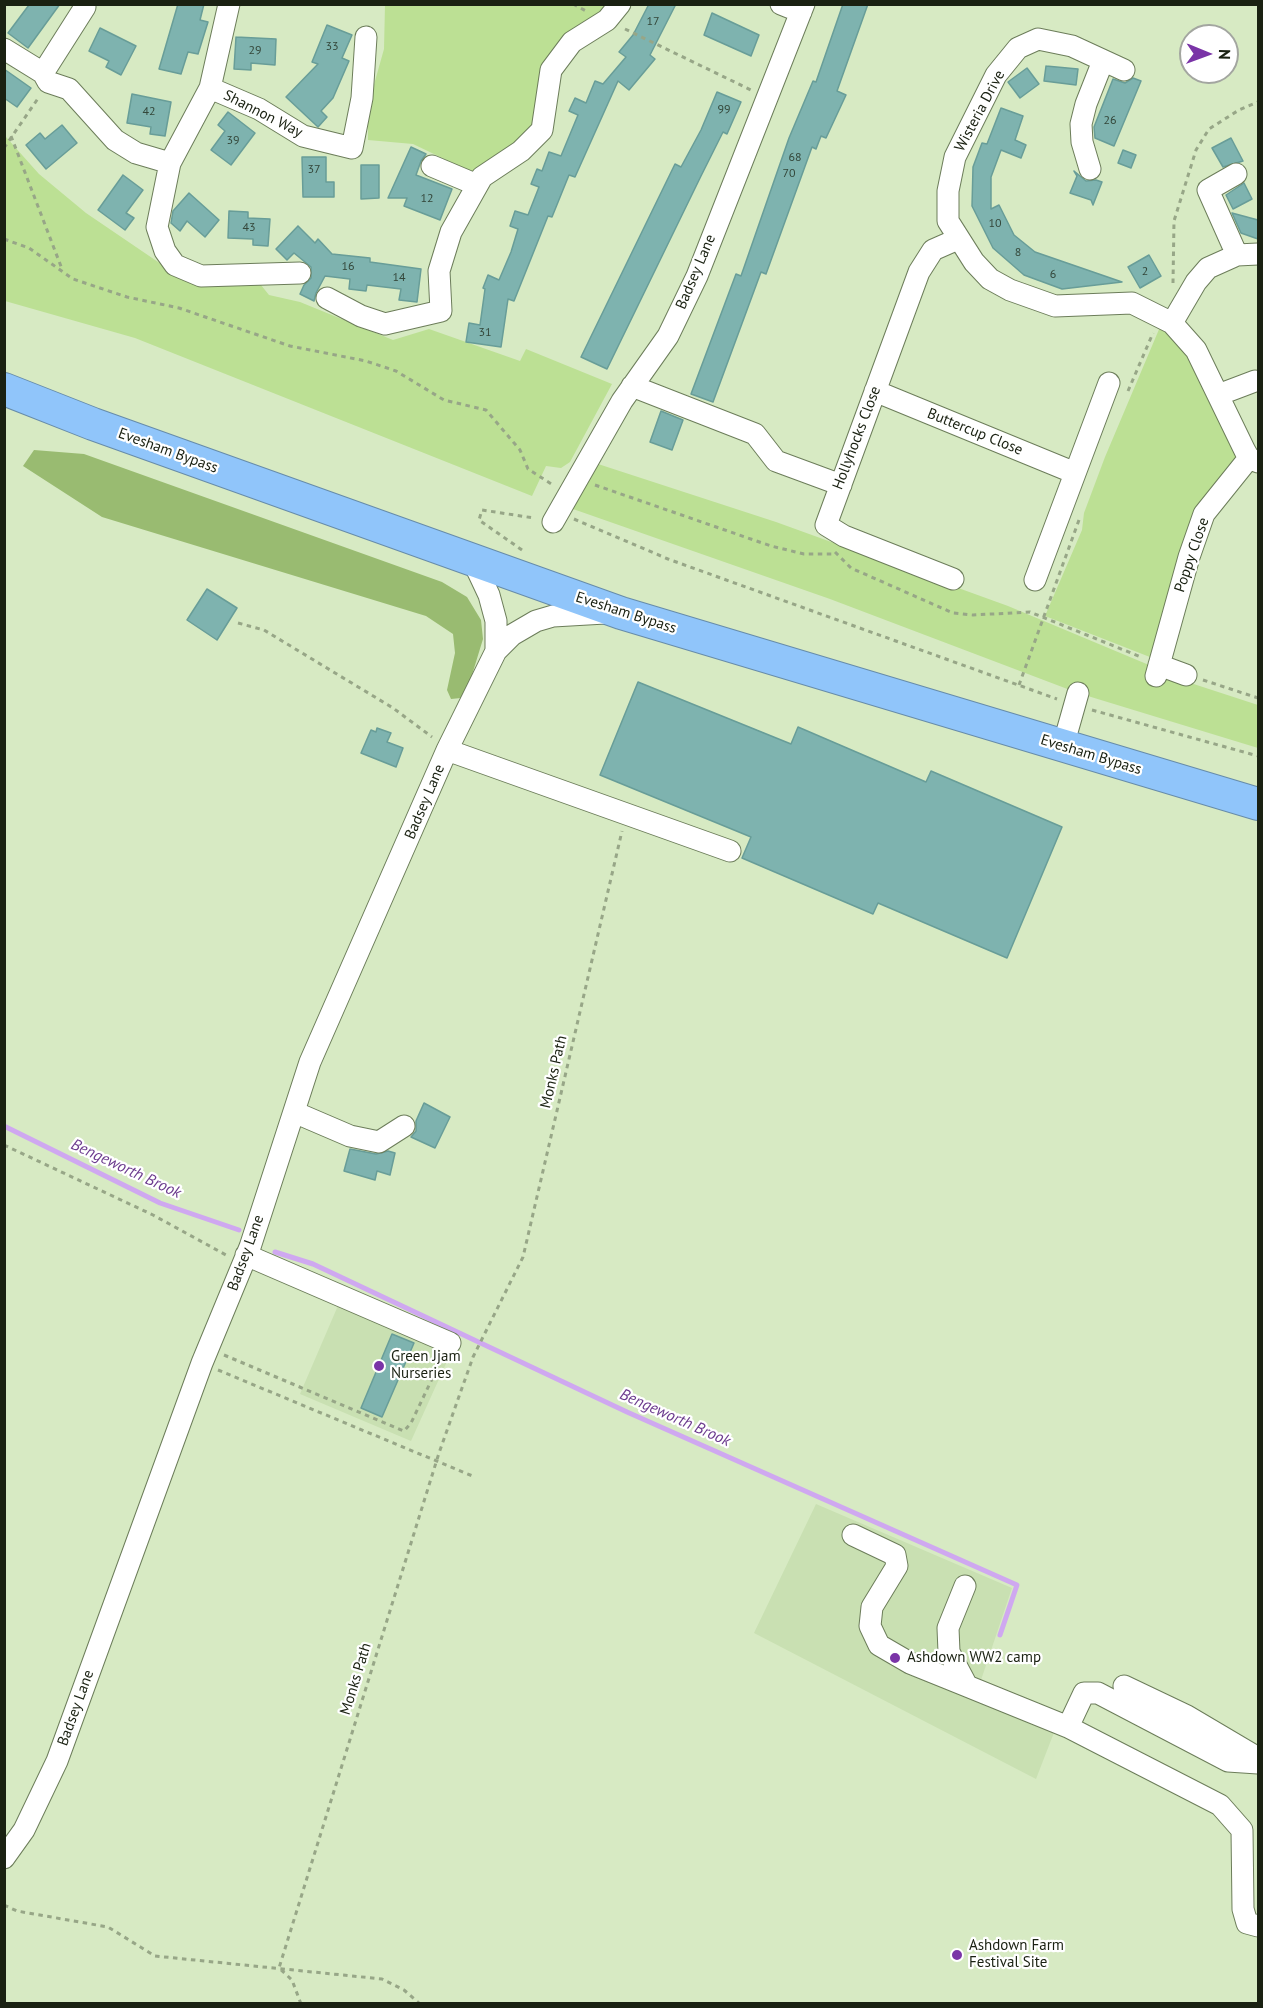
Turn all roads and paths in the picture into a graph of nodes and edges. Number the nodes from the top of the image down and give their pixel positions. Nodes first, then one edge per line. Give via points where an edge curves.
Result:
1 (229, 4) edge
2 (573, 4) edge
3 (781, 4) edge
4 (85, 7) dead end
5 (803, 8) edge
6 (614, 12) edge
7 (366, 37) dead end
8 (4, 49) edge
9 (1103, 61) junction
10 (1124, 70) dead end
11 (43, 73) junction
12 (210, 88) junction
13 (766, 98) junction
14 (11, 136) dead end
15 (170, 163) junction
16 (432, 166) dead end
17 (1090, 169) dead end
18 (1236, 174) dead end
19 (477, 185) junction
20 (4, 239) edge
21 (958, 239) junction
22 (1258, 254) edge
23 (1237, 255) junction
24 (63, 271) junction
25 (300, 273) dead end
26 (327, 298) dead end
27 (1172, 323) junction
28 (1255, 381) dead end
29 (1109, 383) dead end
30 (632, 386) junction
31 (4, 389) edge
32 (875, 391) junction
33 (1218, 395) junction
34 (1254, 460) edge
35 (1075, 473) junction
36 (841, 485) junction
37 (564, 501) junction
38 (838, 533) junction
39 (834, 554) junction
40 (473, 561) junction
41 (524, 578) junction
42 (953, 579) dead end
43 (1035, 580) dead end
44 (621, 613) junction
45 (238, 623) dead end
46 (496, 651) junction
47 (1157, 670) junction
48 (1186, 675) joint
49 (1258, 698) edge
50 (1076, 700) junction
51 (1063, 746) junction
52 (448, 749) junction
53 (1258, 756) edge
54 (1258, 804) edge
55 (626, 815) junction
56 (730, 851) dead end
57 (294, 1113) junction
58 (404, 1126) dead end
59 (4, 1145) edge
60 (246, 1256) junction
61 (450, 1343) joint
62 (205, 1356) junction
63 (437, 1460) junction
64 (475, 1477) dead end
65 (853, 1535) dead end
66 (965, 1586) dead end
67 (968, 1686) junction
68 (1124, 1686) dead end
69 (1068, 1727) junction
70 (1258, 1761) edge
71 (4, 1858) edge
72 (4, 1905) edge
73 (1258, 1926) edge
74 (279, 1968) junction
75 (301, 2004) edge
76 (420, 2004) edge

1 - 12 street, Shannon Way
2 - 6 path
3 - 5 street
4 - 11 street
5 - 13 street, Badsey Lane
6 - 13 path
6 - 19 street via 572,42 551,70 542,130
7 - 12 street, Shannon Way via 362,98 352,148 303,136 259,109
8 - 11 street
9 - 10 street, Wisteria Drive
9 - 17 street via 1082,124 1082,142
9 - 21 street, Wisteria Drive via 1072,46 1038,39 1018,48 996,75 955,157 948,191 948,221
11 - 15 street via 48,82 69,89 115,140 136,153
12 - 15 street, Shannon Way
13 - 30 street, Badsey Lane via 697,276 668,336
14 - 24 path
15 - 25 street, Shannon Way via 158,227 165,252 176,265 201,276
16 - 19 street
18 - 23 street via 1208,190
19 - 26 street via 451,232 439,271 441,311 385,324
20 - 24 path via 29,248
21 - 27 street, Wisteria Drive via 990,279 1010,290 1055,306 1132,303
21 - 32 street, Hollyhocks Close via 933,250 919,272
22 - 23 street
23 - 27 street via 1208,268
24 - 37 path via 73,279 127,297 179,308 290,346 366,361 396,371 444,400 486,410 520,450 528,469
27 - 33 street via 1196,350
28 - 33 street
29 - 35 street
30 - 36 street via 755,434 776,460
30 - 37 street, Badsey Lane
31 - 40 highway, Evesham Bypass
32 - 35 street, Buttercup Close
32 - 36 street, Hollyhocks Close
33 - 34 street
34 - 47 street, Poppy Close via 1204,514
35 - 43 street
36 - 38 street, Hollyhocks Close via 826,525
37 - 39 path via 804,554
37 - 41 path via 482,510 478,520 531,557
37 - 50 path via 613,537 668,559
38 - 39 path
38 - 42 street
39 - 47 path via 851,568 953,613 1030,612
40 - 41 highway, Evesham Bypass
40 - 46 street, Badsey Lane via 496,621
41 - 44 highway, Evesham Bypass
44 - 46 street, Badsey Lane via 553,616 536,621
44 - 51 highway, Evesham Bypass
45 - 52 path via 264,630 393,708
46 - 52 street, Badsey Lane
47 - 48 street
48 - 49 path
50 - 51 street
50 - 53 path
51 - 54 highway, Evesham Bypass
52 - 55 street
52 - 57 street, Badsey Lane via 310,1062
55 - 56 street
55 - 63 path, Monks Path via 523,1257 473,1357
57 - 58 street via 350,1136 379,1142
57 - 60 street, Badsey Lane
59 - 60 path
60 - 61 street
60 - 62 street, Badsey Lane
61 - 62 path via 404,1431
62 - 63 path
62 - 71 street, Badsey Lane via 57,1761 24,1830
63 - 64 path
63 - 74 path, Monks Path
65 - 67 street via 895,1555 897,1566 872,1607 870,1626 879,1645 910,1663
66 - 67 street via 948,1628 949,1652
67 - 69 street
68 - 70 street via 1187,1716
69 - 70 street via 1084,1693 1098,1693 1228,1761
69 - 73 street via 1220,1804 1242,1830 1243,1909 1247,1923
72 - 74 path via 17,1911 108,1927 155,1956
74 - 75 path via 292,1980
74 - 76 path via 382,1979

